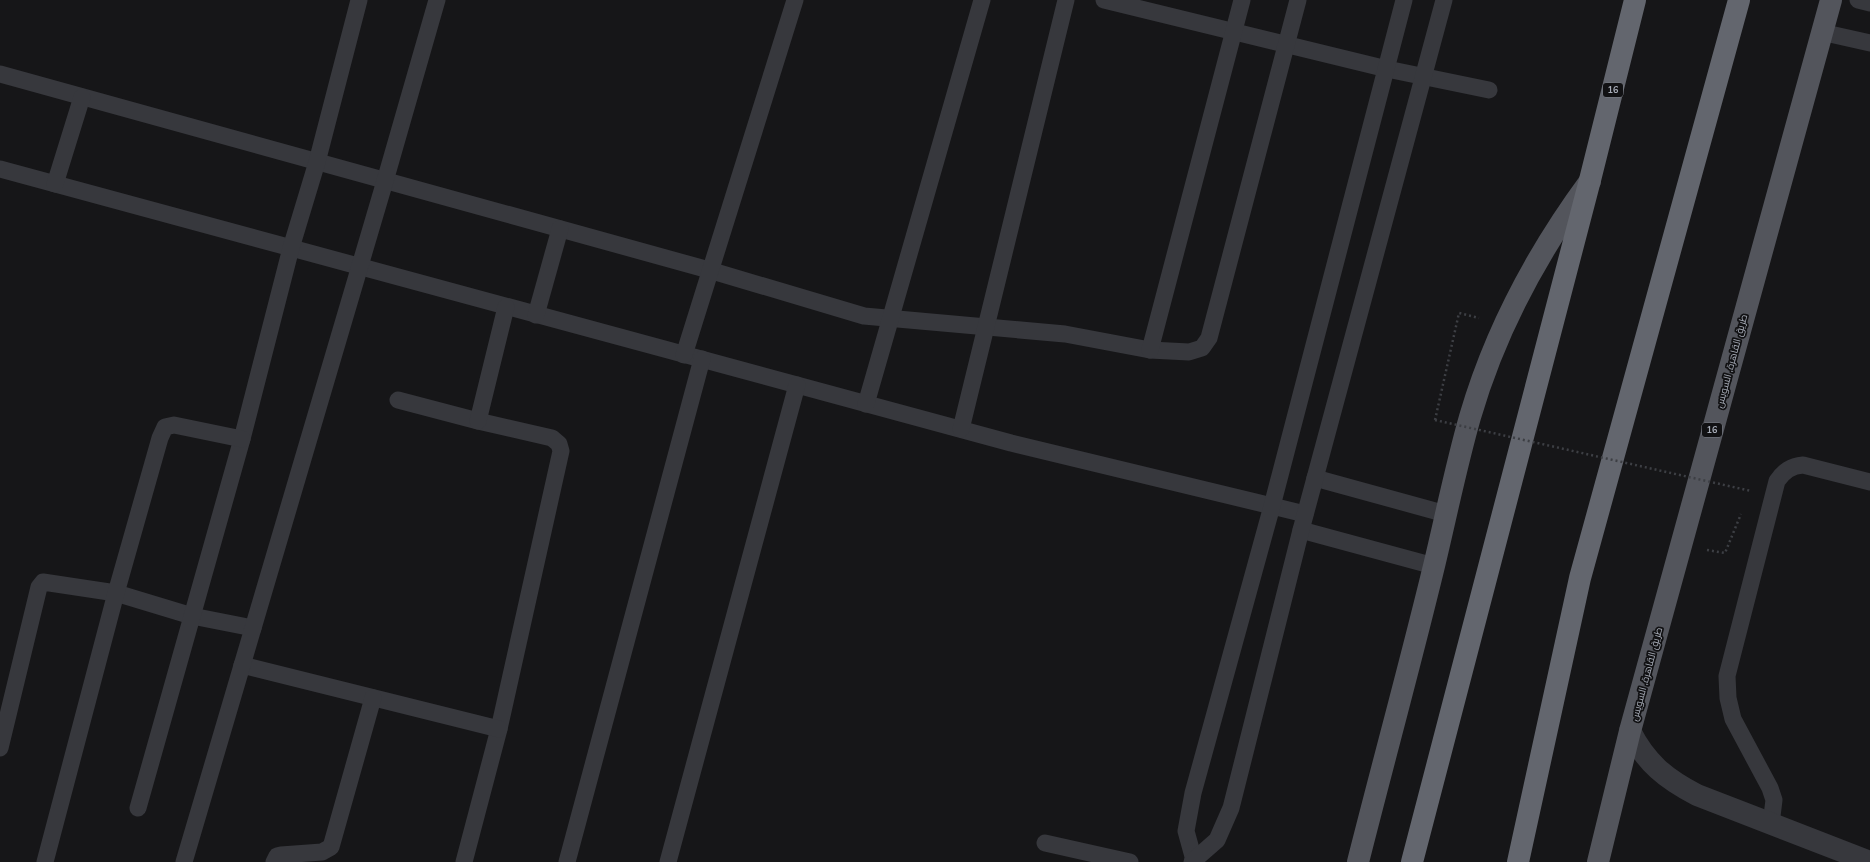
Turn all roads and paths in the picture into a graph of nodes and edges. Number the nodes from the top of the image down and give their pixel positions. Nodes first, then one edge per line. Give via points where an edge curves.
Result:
1 (359, 0) edge
2 (436, 0) edge
3 (795, 0) edge
4 (982, 0) edge
5 (1066, 0) edge
6 (1104, 0) edge
7 (1242, 0) edge
8 (1298, 0) edge
9 (1404, 0) edge
10 (1444, 0) edge
11 (1635, 0) edge
12 (1739, 0) edge
13 (1831, 0) edge
14 (1858, 0) edge
15 (1870, 3) edge
16 (1234, 31) junction
17 (1821, 32) junction
18 (1870, 43) edge
19 (1286, 44) junction
20 (1387, 69) junction
21 (0, 74) edge
22 (1424, 76) junction
23 (1489, 90) dead end
24 (82, 97) junction
25 (317, 162) junction
26 (0, 169) edge
27 (1590, 180) junction
28 (385, 181) junction
29 (55, 184) junction
30 (560, 229) junction
31 (291, 248) junction
32 (360, 267) junction
33 (709, 270) junction
34 (506, 306) junction
35 (1459, 313) dead end
36 (536, 315) junction
37 (890, 320) junction
38 (985, 327) junction
39 (1150, 350) junction
40 (684, 355) junction
41 (702, 359) junction
42 (797, 385) junction
43 (398, 400) dead end
44 (866, 404) junction
45 (478, 421) junction
46 (961, 430) junction
47 (242, 439) junction
48 (1315, 478) junction
49 (1870, 482) edge
50 (1748, 498) dead end
51 (1272, 506) junction
52 (1742, 512) dead end
53 (1446, 514) junction
54 (1303, 522) junction
55 (1725, 553) dead end
56 (1434, 566) junction
57 (116, 593) junction
58 (192, 616) junction
59 (253, 628) junction
60 (242, 665) junction
61 (373, 698) junction
62 (499, 729) junction
63 (1630, 731) junction
64 (0, 748) edge
65 (138, 808) dead end
66 (1771, 824) junction
67 (1045, 843) dead end
68 (1193, 861) edge
69 (45, 862) edge
70 (184, 862) edge
71 (274, 862) edge
72 (464, 862) edge
73 (567, 862) edge
74 (668, 862) edge
75 (1130, 862) edge
76 (1358, 862) edge
77 (1412, 862) edge
78 (1518, 862) edge
79 (1598, 862) edge
80 (1870, 862) edge

1 - 25 lane
2 - 28 lane
3 - 33 lane
4 - 37 lane
5 - 38 lane
6 - 16 lane
7 - 16 lane
8 - 19 lane
9 - 20 lane
10 - 22 lane
11 - 27 highway, 16
12 - 78 highway via 1580,578
13 - 17 main road, طريق القاهرة, السويس / 16
14 - 15 lane
16 - 19 lane
16 - 39 lane
17 - 18 lane
17 - 63 main road, طريق القاهرة, السويس / 16
19 - 20 lane
19 - 39 lane via 1209,338 1202,348 1189,352
20 - 22 lane
20 - 51 lane
21 - 24 lane
22 - 23 lane
22 - 48 lane
24 - 25 lane
24 - 29 lane
25 - 28 lane
25 - 31 lane
26 - 29 lane
27 - 53 main road, 16 via 1544,249 1505,323 1470,417
27 - 77 highway, 16
28 - 30 lane
28 - 32 lane
29 - 31 lane
30 - 33 lane
30 - 36 lane
31 - 32 lane
31 - 47 lane
32 - 34 lane
32 - 59 lane
33 - 37 lane via 864,316
33 - 40 lane
34 - 36 lane
34 - 45 lane
35 - 50 path, bridge via 1435,420 1751,491
36 - 40 lane
37 - 38 lane
37 - 44 lane
38 - 39 lane via 1065,334
38 - 46 lane
40 - 41 lane
41 - 42 lane
41 - 73 lane
42 - 44 lane
42 - 74 lane
43 - 45 lane
44 - 46 lane
45 - 62 lane via 552,438 559,444 561,451
46 - 51 lane
47 - 57 lane via 174,425 165,427
47 - 58 lane
48 - 53 lane
48 - 54 lane
49 - 66 lane via 1803,465 1795,465 1788,469 1777,481 1727,676 1728,698 1734,720 1774,800
51 - 54 lane
51 - 68 lane via 1193,793 1186,831
52 - 55 path
53 - 56 main road, 16
54 - 56 lane
54 - 68 lane via 1231,808 1217,840
56 - 76 main road, 16
57 - 58 lane
57 - 64 lane via 48,582 42,583 39,587
57 - 69 lane
58 - 59 lane
58 - 65 lane
59 - 60 lane
60 - 61 lane
60 - 70 lane
61 - 62 lane
61 - 71 lane via 331,848 322,852 281,855 277,856
62 - 72 lane
63 - 66 street via 1638,746 1661,774 1678,786 1697,796
63 - 79 main road, طريق القاهرة, السويس / 16
66 - 80 street
67 - 75 lane

